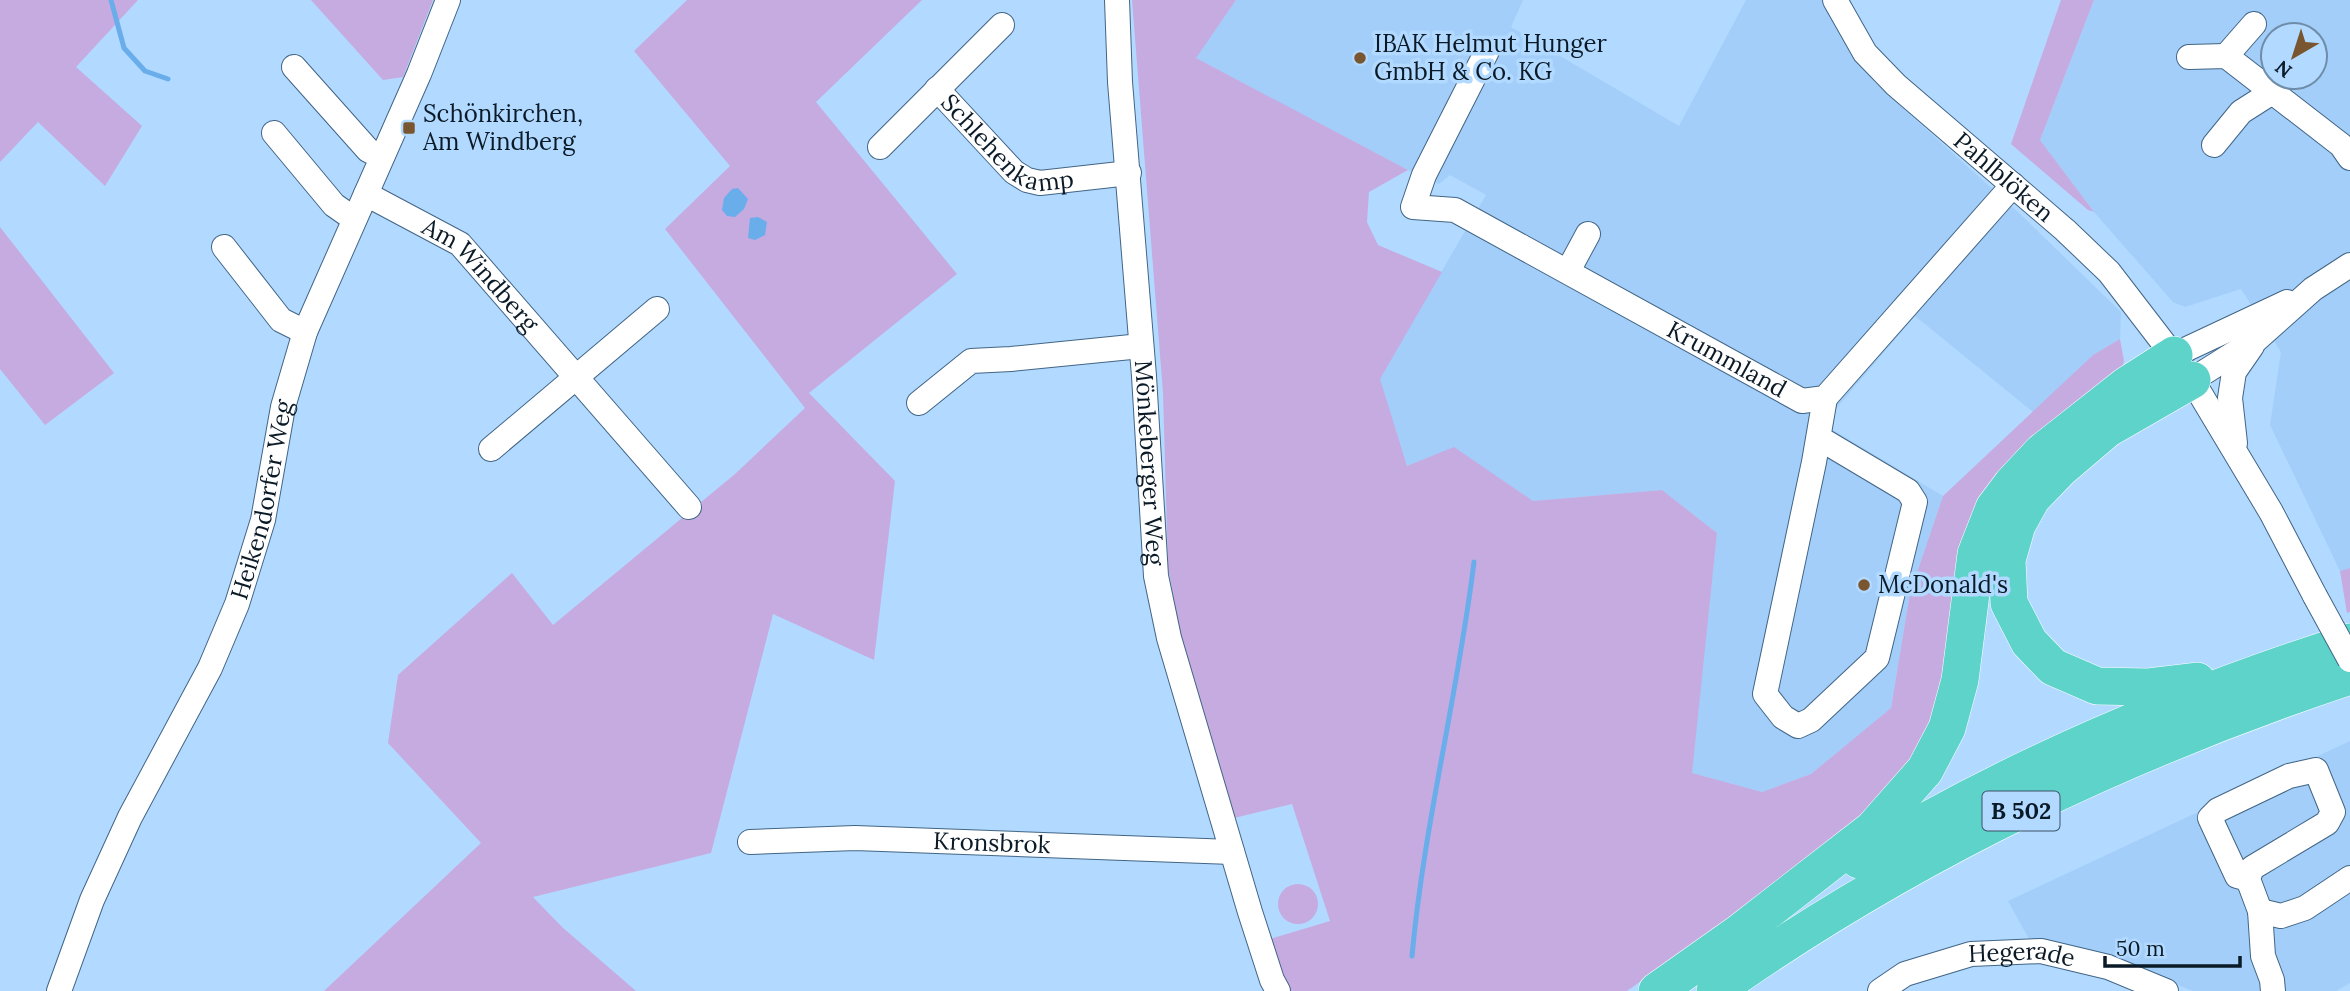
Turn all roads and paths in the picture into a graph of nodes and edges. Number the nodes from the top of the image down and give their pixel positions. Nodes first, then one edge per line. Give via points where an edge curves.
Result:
1 (448, 0) edge
2 (1118, 0) edge
3 (1835, 0) edge
4 (2254, 24) dead end
5 (1002, 25) dead end
6 (1487, 51) dead end
7 (2226, 56) junction
8 (2189, 57) dead end
9 (295, 66) dead end
10 (937, 89) junction
11 (2274, 92) junction
12 (274, 133) dead end
13 (2214, 145) dead end
14 (880, 147) dead end
15 (382, 157) junction
16 (2350, 158) edge
17 (1129, 173) junction
18 (2012, 184) junction
19 (366, 194) junction
20 (354, 219) junction
21 (1588, 234) dead end
22 (224, 247) dead end
23 (2350, 265) edge
24 (1568, 271) junction
25 (2313, 289) junction
26 (657, 309) dead end
27 (305, 332) junction
28 (2257, 339) junction
29 (1141, 346) junction
30 (2183, 367) junction
31 (577, 377) junction
32 (1825, 398) junction
33 (919, 403) dead end
34 (1819, 438) junction
35 (491, 449) dead end
36 (2235, 451) junction
37 (689, 507) dead end
38 (2350, 642) edge
39 (2350, 660) edge
40 (2246, 675) junction
41 (2350, 676) edge
42 (750, 842) dead end
43 (1232, 852) junction
44 (2350, 878) edge
45 (2248, 879) junction
46 (2260, 911) junction
47 (1739, 933) junction
48 (64, 988) edge
49 (1278, 991) edge
50 (1657, 991) edge
51 (1715, 991) edge
52 (1880, 991) edge
53 (2166, 991) edge
54 (2273, 991) edge

1 - 15 street, Heikendorfer Weg
2 - 17 street, Mönkeberger Weg
3 - 18 street, Pahlblöken via 1865,53
4 - 7 street
5 - 10 street, Schlehenkamp
6 - 24 street, Krummland via 1413,207 1455,210
7 - 8 street
7 - 11 street
9 - 15 street via 368,150
10 - 14 street, Schlehenkamp
10 - 17 street, Schlehenkamp via 1014,172 1027,180 1040,183
11 - 13 street via 2241,112
11 - 16 street via 2341,145
12 - 20 street via 334,205
15 - 19 street, Heikendorfer Weg
17 - 29 street, Mönkeberger Weg
18 - 30 street, Pahlblöken via 2103,264
18 - 32 street
19 - 20 street, Heikendorfer Weg
19 - 31 street, Am Windberg via 460,244
20 - 27 street, Heikendorfer Weg
21 - 24 street
22 - 27 street via 282,320
23 - 25 street
24 - 32 street, Krummland via 1802,401
25 - 28 street
25 - 30 street
26 - 31 street
27 - 48 street, Heikendorfer Weg via 283,407 263,520 237,604 210,668 130,817 92,900
28 - 30 street
28 - 36 street via 2234,372 2230,398
29 - 33 street via 971,360
29 - 43 street, Mönkeberger Weg via 1156,576 1169,638
30 - 36 street, Pahlblöken
30 - 40 highway via 2060,468 2032,498 2017,524 2007,560 2009,603 2029,642 2053,667 2097,686 2147,687
30 - 47 highway via 2127,385 2042,452 2012,484 1994,508 1976,554 1960,680 1947,727 1925,770 1873,829
31 - 35 street
31 - 37 street, Am Windberg
32 - 34 street
34 - 34 street via 1908,491 1915,502 1877,658 1811,720 1798,726 1783,717 1765,694
36 - 39 street, Pahlblöken, bridge
38 - 40 highway, B 502
40 - 47 highway, B 502 via 2119,726 1961,801
41 - 51 highway, B 502 via 2148,751 1976,831 1893,877
42 - 43 street, Kronsbrok via 855,838
43 - 49 street, Mönkeberger Weg
44 - 46 street via 2305,908 2281,916
45 - 45 street via 2252,868 2327,823 2333,812 2316,770 2289,776 2210,818 2237,876
45 - 46 street
46 - 54 street via 2263,956
47 - 50 highway, B 502
52 - 53 street, Hegerade via 1905,974 1971,954 2041,951 2108,967

